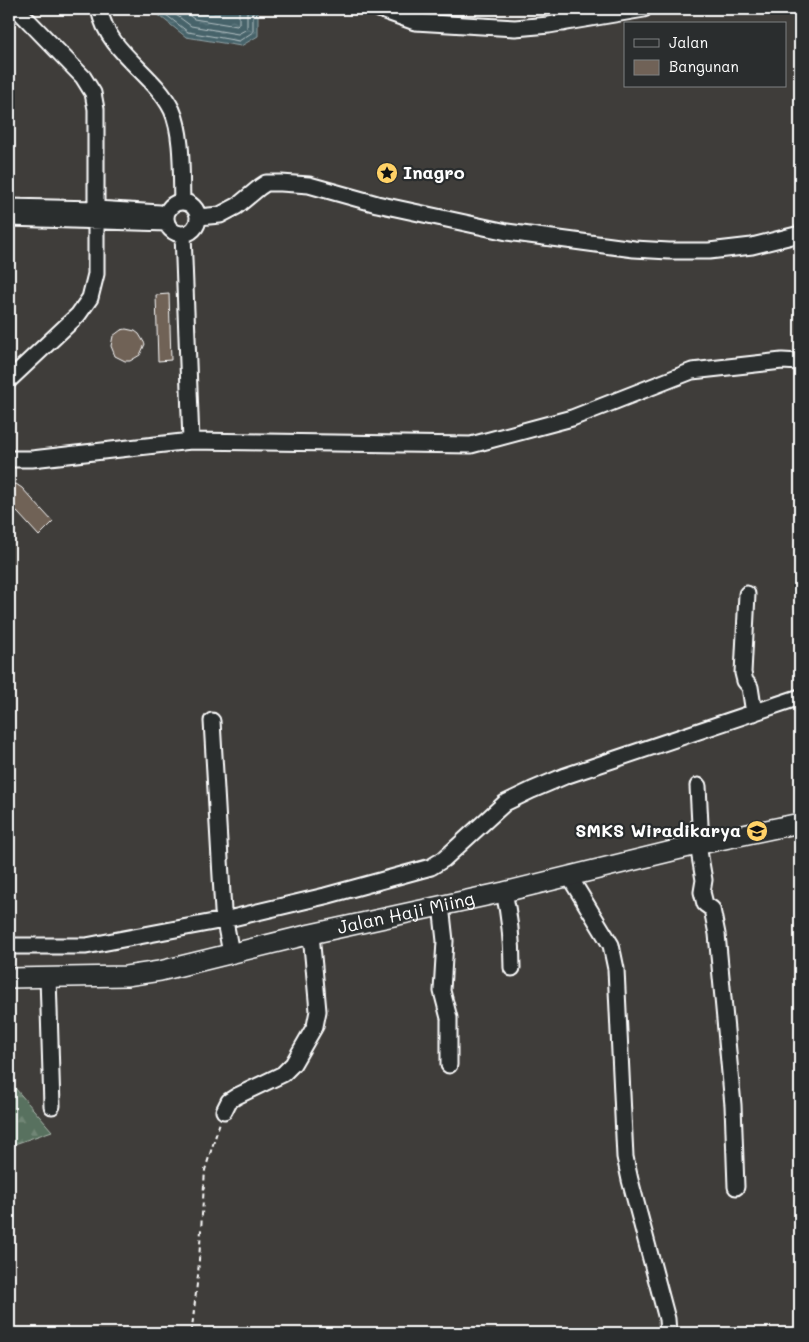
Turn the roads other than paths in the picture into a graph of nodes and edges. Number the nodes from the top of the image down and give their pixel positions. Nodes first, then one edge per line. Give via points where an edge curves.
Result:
1 (17, 9) edge
2 (99, 9) edge
3 (379, 9) edge
4 (568, 9) edge
5 (644, 9) edge
6 (563, 23) junction
7 (182, 202) junction
8 (9, 207) edge
9 (97, 215) junction
10 (198, 217) junction
11 (9, 218) edge
12 (167, 218) junction
13 (183, 234) junction
14 (800, 234) edge
15 (800, 362) edge
16 (9, 380) edge
17 (191, 441) junction
18 (9, 459) edge
19 (747, 594) dead end
20 (800, 698) edge
21 (754, 713) junction
22 (212, 720) dead end
23 (698, 786) dead end
24 (800, 822) edge
25 (700, 844) junction
26 (569, 876) junction
27 (504, 892) junction
28 (441, 905) junction
29 (224, 920) junction
30 (311, 934) junction
31 (9, 946) edge
32 (231, 953) junction
33 (512, 968) dead end
34 (48, 977) junction
35 (9, 978) edge
36 (449, 1065) dead end
37 (52, 1106) dead end
38 (224, 1111) road end
39 (736, 1187) dead end
40 (668, 1333) edge

1 - 9 street via 83,77 93,93 96,108
2 - 7 street via 110,37 154,85 173,113 179,146
3 - 6 street via 415,22 515,28
4 - 6 street
5 - 6 street
7 - 10 street via 195,208
7 - 12 street via 172,205
8 - 9 street
9 - 11 street
9 - 12 street
9 - 16 street via 96,274 90,298 70,323
10 - 13 street via 192,231
10 - 14 street via 220,215 266,183 281,183 309,185 378,204 507,232 634,249 709,251 752,246
12 - 13 street via 173,231
13 - 17 street
15 - 17 street via 692,371 572,418 472,445
17 - 18 street
19 - 21 street via 742,673 750,687
20 - 21 street
21 - 29 street via 532,790 505,803 431,867
22 - 29 street
23 - 25 street
24 - 25 main road, Jalan Haji Miing
25 - 26 main road, Jalan Haji Miing
25 - 39 street via 702,892 705,904 712,909 717,934 733,1105
26 - 27 main road, Jalan Haji Miing
26 - 40 street via 611,945 616,969 625,1157
27 - 28 main road, Jalan Haji Miing
27 - 33 street via 512,941
28 - 30 main road, Jalan Haji Miing
28 - 36 street via 444,940 442,991 449,1018
29 - 31 street via 86,946
29 - 32 street
30 - 32 main road, Jalan Haji Miing
30 - 38 street via 318,1011 315,1026 293,1064 283,1074 229,1101
32 - 34 main road, Jalan Haji Miing via 135,975
34 - 35 main road, Jalan Haji Miing
34 - 37 street

